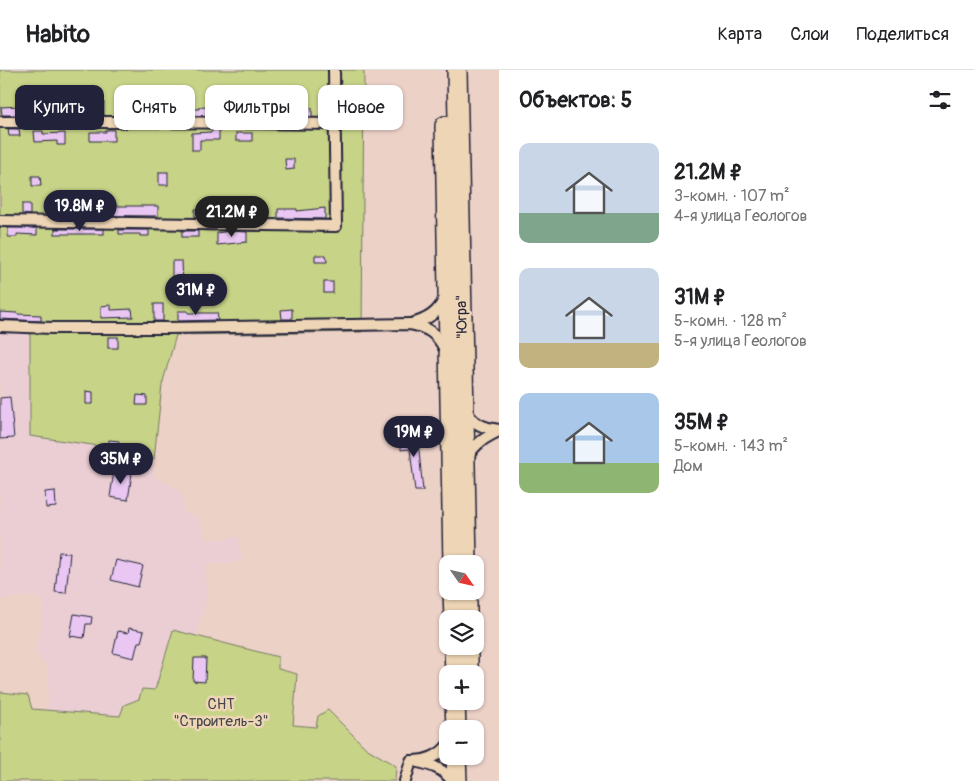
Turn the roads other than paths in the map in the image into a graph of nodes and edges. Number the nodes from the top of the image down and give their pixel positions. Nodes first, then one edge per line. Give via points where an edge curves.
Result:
1 (334, 70) edge
2 (455, 72) edge
3 (335, 85) edge
4 (0, 122) edge
5 (318, 124) edge
6 (336, 130) edge
7 (0, 221) edge
8 (448, 286) junction
9 (410, 324) junction
10 (0, 326) edge
11 (449, 360) junction
12 (463, 403) junction
13 (499, 430) edge
14 (464, 465) junction
15 (453, 555) edge
16 (467, 555) edge
17 (439, 753) edge
18 (415, 761) junction
19 (456, 765) edge
20 (469, 765) edge
21 (405, 781) edge
22 (452, 781) edge
23 (457, 781) edge
24 (470, 781) edge

1 - 3 street
2 - 8 highway, "Югра"
2 - 12 highway, "Югра"
4 - 5 street
6 - 7 street via 336,226
8 - 9 street via 435,313
8 - 11 highway, "Югра"
9 - 10 street via 168,328
9 - 11 street via 433,332
11 - 15 highway, "Югра"
12 - 13 street via 471,419 480,426
12 - 14 highway, "Югра"
13 - 14 street via 474,447
14 - 16 highway, "Югра"
17 - 18 street
18 - 21 street via 411,761
18 - 22 street via 438,768
19 - 23 highway
20 - 24 highway

